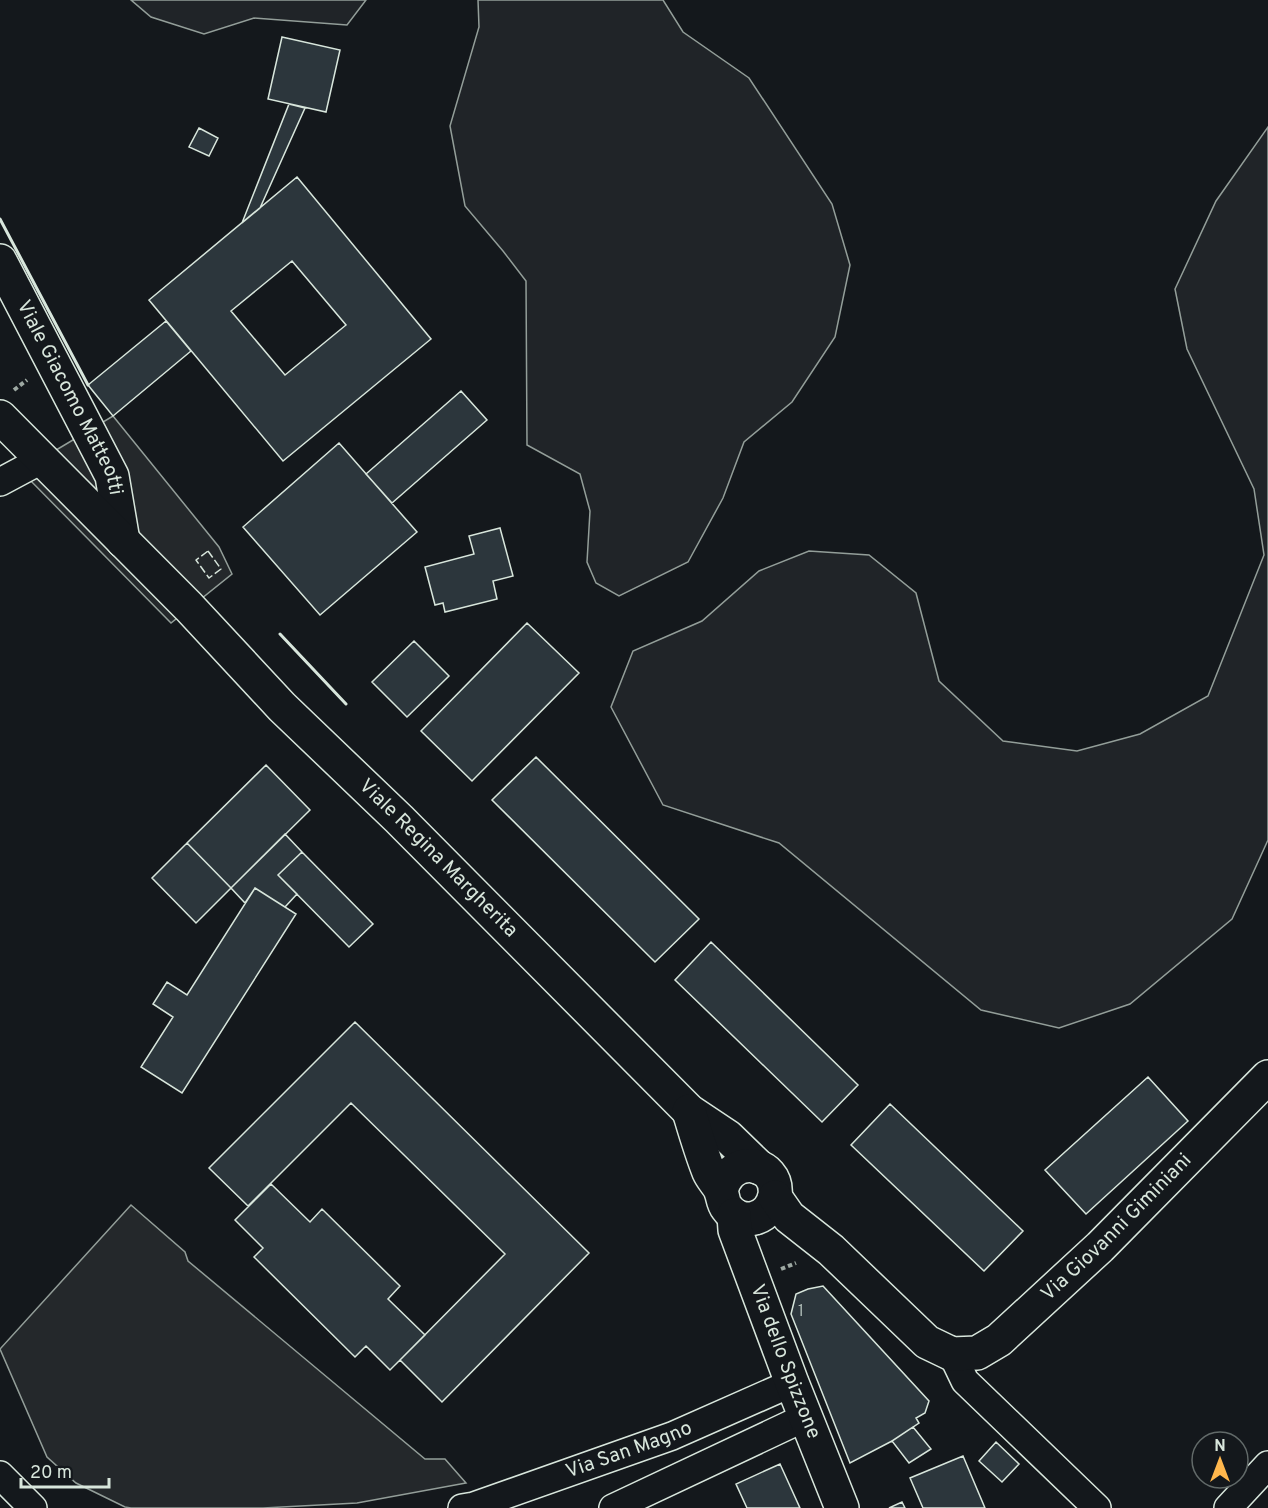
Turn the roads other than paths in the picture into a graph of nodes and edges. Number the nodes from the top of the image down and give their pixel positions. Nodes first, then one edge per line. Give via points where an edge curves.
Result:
1 (0, 261) edge
2 (0, 417) edge
3 (43, 459) junction
4 (0, 482) edge
5 (123, 541) junction
6 (1268, 1077) edge
7 (688, 1111) junction
8 (760, 1168) junction
9 (747, 1205) junction
10 (952, 1354) junction
11 (792, 1383) junction
12 (806, 1418) junction
13 (1268, 1465) edge
14 (0, 1475) edge
15 (33, 1508) edge
16 (462, 1508) edge
17 (613, 1508) edge
18 (842, 1508) edge
19 (1097, 1508) edge
20 (1228, 1508) edge

1 - 5 street, Viale Giacomo Matteotti via 112,476
2 - 3 street, Viale Regina Margherita
3 - 4 street
3 - 5 street, Viale Regina Margherita
5 - 7 street, Viale Regina Margherita via 282,706
6 - 10 street, Via Giovanni Giminiani via 1100,1246 999,1340 977,1353
7 - 8 street, Viale Regina Margherita via 728,1137
7 - 9 street, Viale Regina Margherita via 710,1173
8 - 9 street, Viale Regina Margherita via 772,1180
8 - 9 street via 752,1165 734,1169 723,1183
9 - 10 street, Viale Regina Margherita via 789,1217 821,1241 927,1342
9 - 11 street, Via dello Spizzone via 735,1230
10 - 19 street via 965,1381
11 - 12 street, Via dello Spizzone
11 - 16 street, Via San Magno via 672,1436
12 - 17 street
12 - 18 street, Via dello Spizzone
13 - 20 street
14 - 15 street

